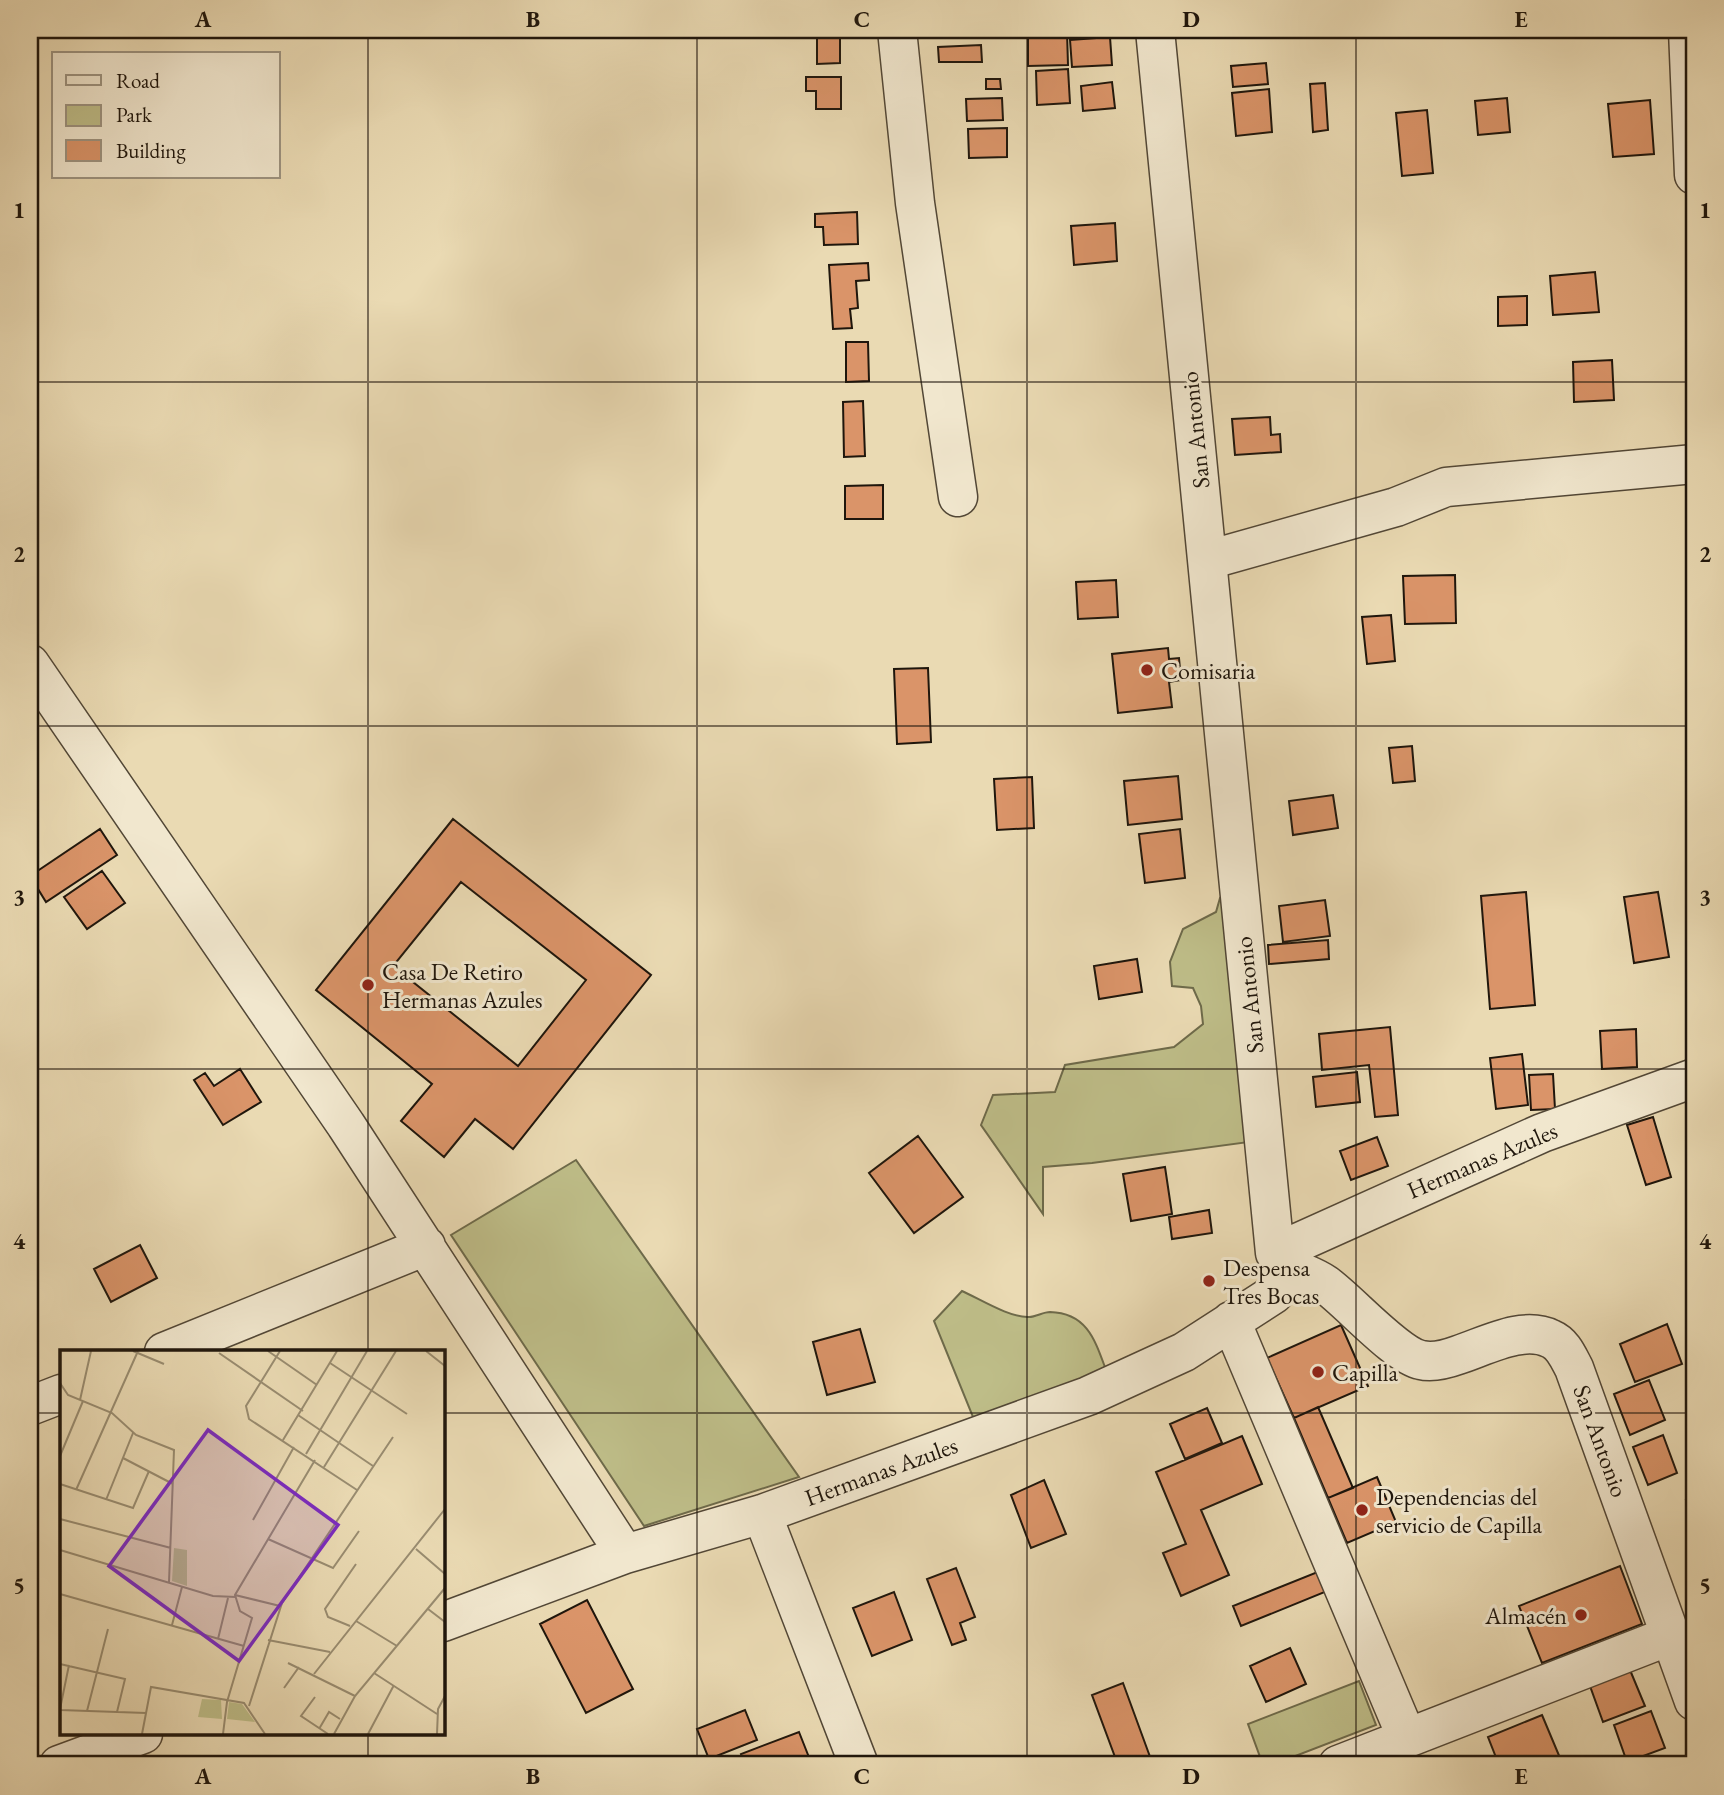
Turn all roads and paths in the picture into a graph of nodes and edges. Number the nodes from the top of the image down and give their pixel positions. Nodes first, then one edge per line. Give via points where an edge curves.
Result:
1 (897, 30) edge
2 (1155, 30) edge
3 (1688, 30) edge
4 (1694, 175) edge
5 (1694, 464) edge
6 (958, 497) dead end
7 (1208, 560) junction
8 (33, 674) edge
9 (1694, 1079) edge
10 (426, 1246) junction
11 (1285, 1261) junction
12 (1231, 1321) junction
13 (169, 1350) edge
14 (60, 1394) edge
15 (30, 1406) edge
16 (762, 1514) junction
17 (625, 1554) junction
18 (444, 1622) edge
19 (1672, 1634) junction
20 (1694, 1701) edge
21 (138, 1736) edge
22 (1406, 1738) junction
23 (59, 1765) edge
24 (859, 1765) edge
25 (1338, 1765) edge

1 - 6 street via 915,203
2 - 7 street, San Antonio
3 - 4 street
5 - 7 street via 1446,487 1396,508
7 - 11 street, San Antonio
8 - 10 street
9 - 11 street, Hermanas Azules via 1542,1132
10 - 13 street
10 - 17 street
11 - 12 street, Hermanas Azules via 1273,1294
11 - 19 street, San Antonio via 1324,1283 1404,1352 1421,1360 1443,1360 1512,1337 1534,1334 1553,1339 1574,1368
12 - 16 street, Hermanas Azules via 1184,1352 1088,1396
12 - 22 street
14 - 15 street
16 - 17 street, Hermanas Azules
16 - 24 street
17 - 18 street, Hermanas Azules
19 - 20 street, San Antonio
19 - 22 street
21 - 23 street
22 - 25 street

